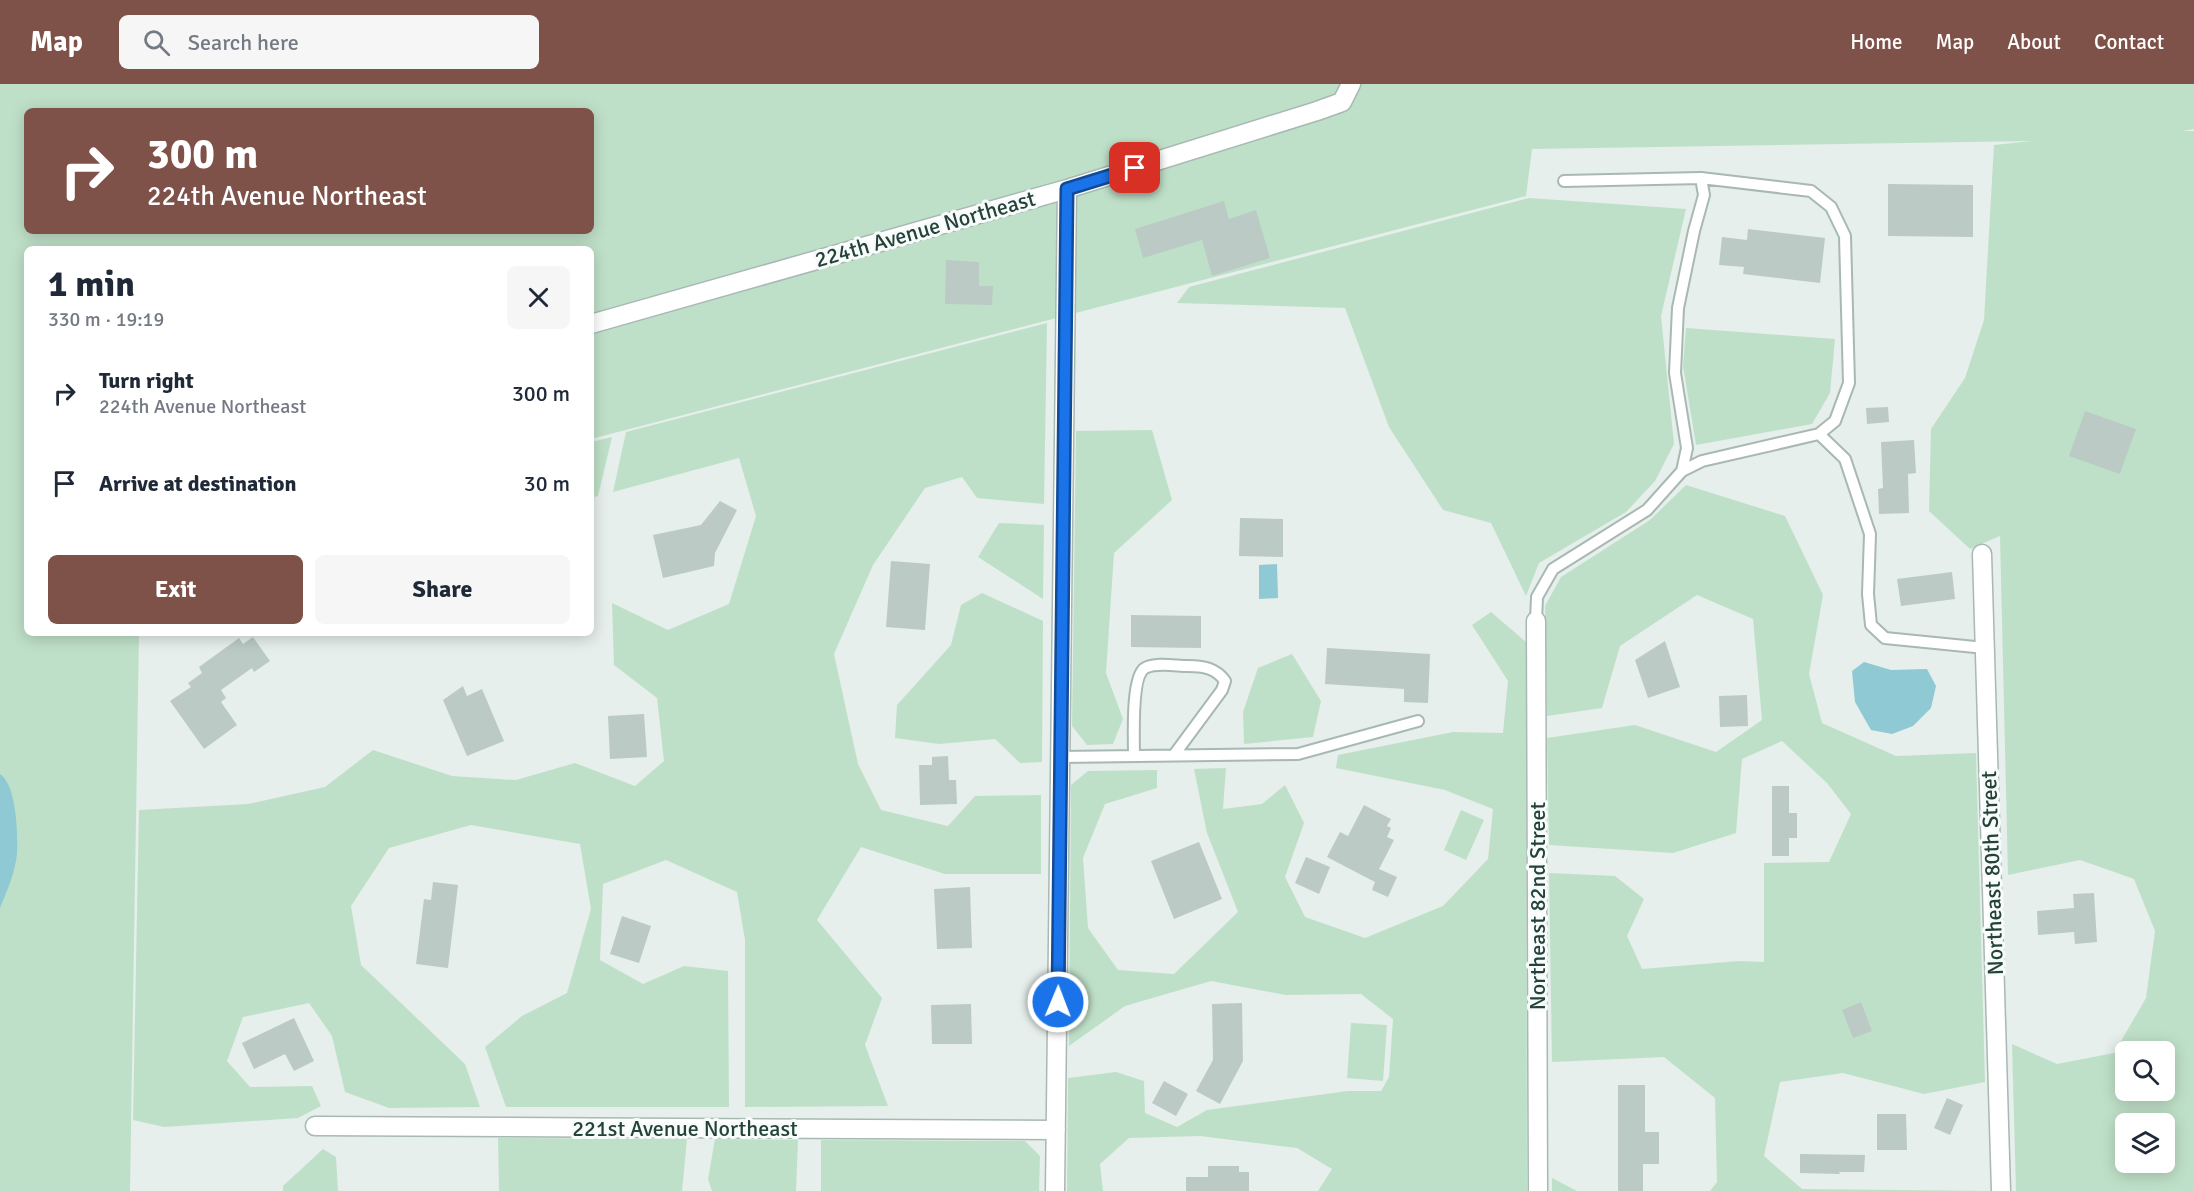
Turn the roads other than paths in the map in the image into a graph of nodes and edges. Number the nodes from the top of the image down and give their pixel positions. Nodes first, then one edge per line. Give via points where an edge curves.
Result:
1 (1351, 84) edge
2 (1701, 178) junction
3 (1564, 181) dead end
4 (1067, 189) junction
5 (594, 323) edge
6 (1820, 434) junction
7 (1682, 471) junction
8 (1982, 555) dead end
9 (1536, 621) joint
10 (1985, 648) junction
11 (1418, 721) dead end
12 (1174, 755) junction
13 (1134, 756) junction
14 (1060, 757) junction
15 (315, 1126) dead end
16 (1056, 1130) junction
17 (1055, 1191) edge
18 (1538, 1191) edge
19 (2001, 1191) edge

1 - 4 street, 224th Avenue Northeast via 1342,102 1334,105
2 - 3 lane
2 - 6 lane via 1811,191 1831,207 1845,236 1849,383 1835,421
2 - 7 lane via 1704,195 1678,308 1675,373 1687,448
4 - 5 street, 224th Avenue Northeast
4 - 14 street
6 - 7 lane via 1702,461
6 - 10 lane via 1845,459 1870,534 1868,594 1872,625 1885,638
7 - 9 lane via 1647,510 1552,569 1537,597
8 - 10 street, Northeast 80th Street
9 - 18 street, Northeast 82nd Street
10 - 19 street, Northeast 80th Street
11 - 12 lane via 1298,754
12 - 13 lane
12 - 13 lane via 1222,690 1225,681 1218,672 1202,666 1145,668 1138,676
13 - 14 lane
14 - 16 street
15 - 16 street, 221st Avenue Northeast
16 - 17 street

